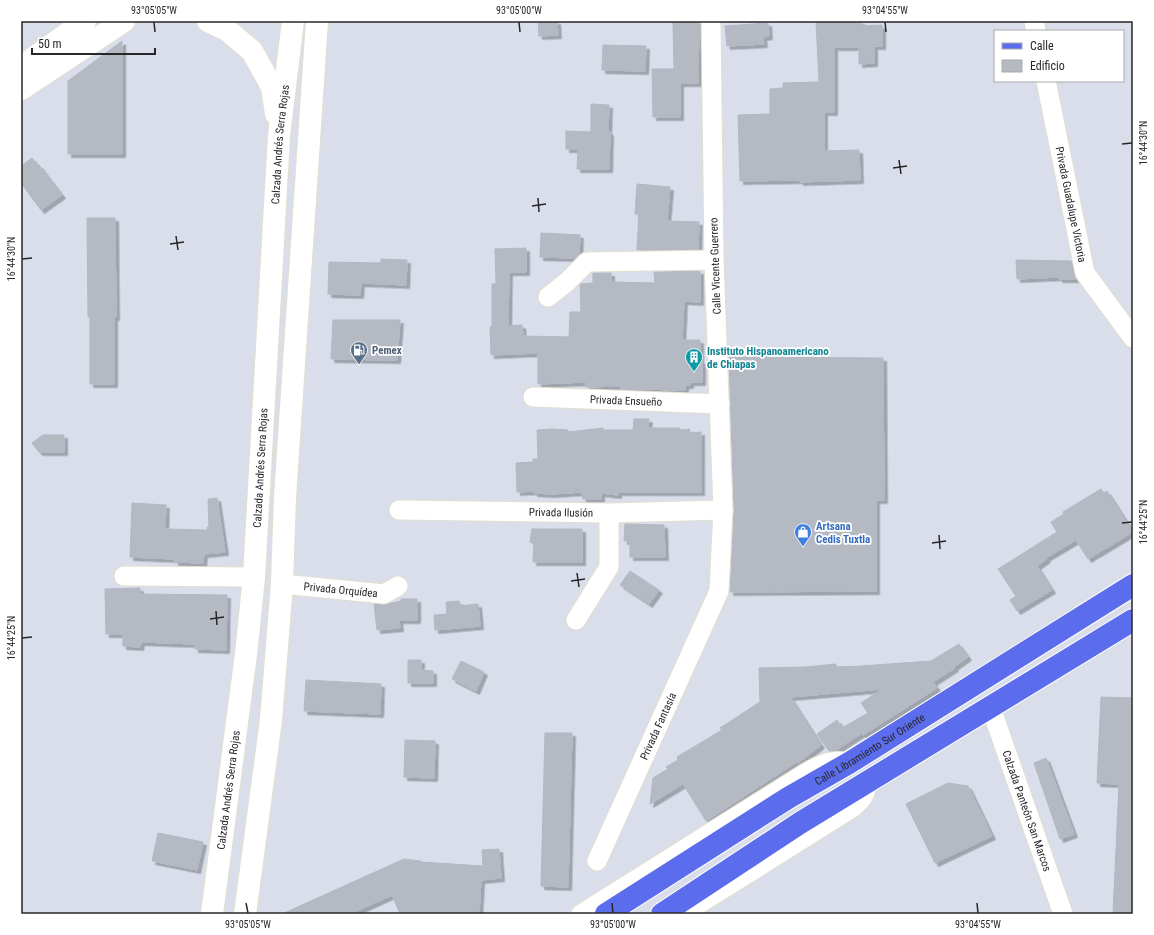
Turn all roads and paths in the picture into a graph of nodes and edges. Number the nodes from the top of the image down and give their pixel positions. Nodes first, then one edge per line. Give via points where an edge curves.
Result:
1 (85, 21) edge
2 (124, 21) edge
3 (208, 21) edge
4 (293, 21) edge
5 (317, 21) edge
6 (711, 21) edge
7 (21, 67) edge
8 (1046, 82) edge
9 (21, 90) edge
10 (280, 135) junction
11 (714, 260) junction
12 (548, 297) dead end
13 (1133, 338) edge
14 (533, 397) dead end
15 (720, 404) junction
16 (399, 510) dead end
17 (722, 510) junction
18 (609, 513) junction
19 (124, 576) dead end
20 (254, 577) junction
21 (282, 584) junction
22 (1133, 584) edge
23 (398, 586) dead end
24 (719, 591) joint
25 (576, 620) dead end
26 (1133, 620) edge
27 (246, 654) junction
28 (276, 658) junction
29 (991, 708) junction
30 (849, 763) junction
31 (865, 783) junction
32 (597, 861) dead end
33 (212, 914) edge
34 (246, 914) edge
35 (581, 914) edge
36 (606, 914) edge
37 (662, 914) edge
38 (683, 914) edge
39 (1063, 914) edge

1 - 7 main road
2 - 9 main road
3 - 10 main road via 227,30 252,51 272,87
4 - 10 main road, Calzada Andrés Serra Rojas
5 - 21 main road
6 - 11 street, Calle Vicente Guerrero
8 - 13 street, Privada Guadalupe Victoria via 1085,273
10 - 20 main road, Calzada Andrés Serra Rojas
11 - 12 street via 587,262
11 - 15 street, Calle Vicente Guerrero
14 - 15 street, Privada Ensueño
15 - 17 street, Calle Vicente Guerrero
16 - 18 street, Privada Ilusión
17 - 18 street, Privada Ilusión
17 - 24 street, Calle Vicente Guerrero
18 - 25 street via 609,567
19 - 20 street
20 - 27 main road, Calzada Andrés Serra Rojas
21 - 23 street, Privada Orquídea via 384,594
21 - 28 main road
22 - 30 main road, Calle Libramiento Sur Oriente
24 - 32 street, Privada Fantasía
26 - 29 main road
27 - 28 main road
27 - 33 main road, Calzada Andrés Serra Rojas
28 - 34 main road via 271,720
29 - 31 main road
29 - 39 street, Calzada Panteón San Marcos
30 - 35 street via 842,760 823,763
30 - 36 main road, Calle Libramiento Sur Oriente via 788,798
31 - 37 main road
31 - 38 street via 862,799 852,808

